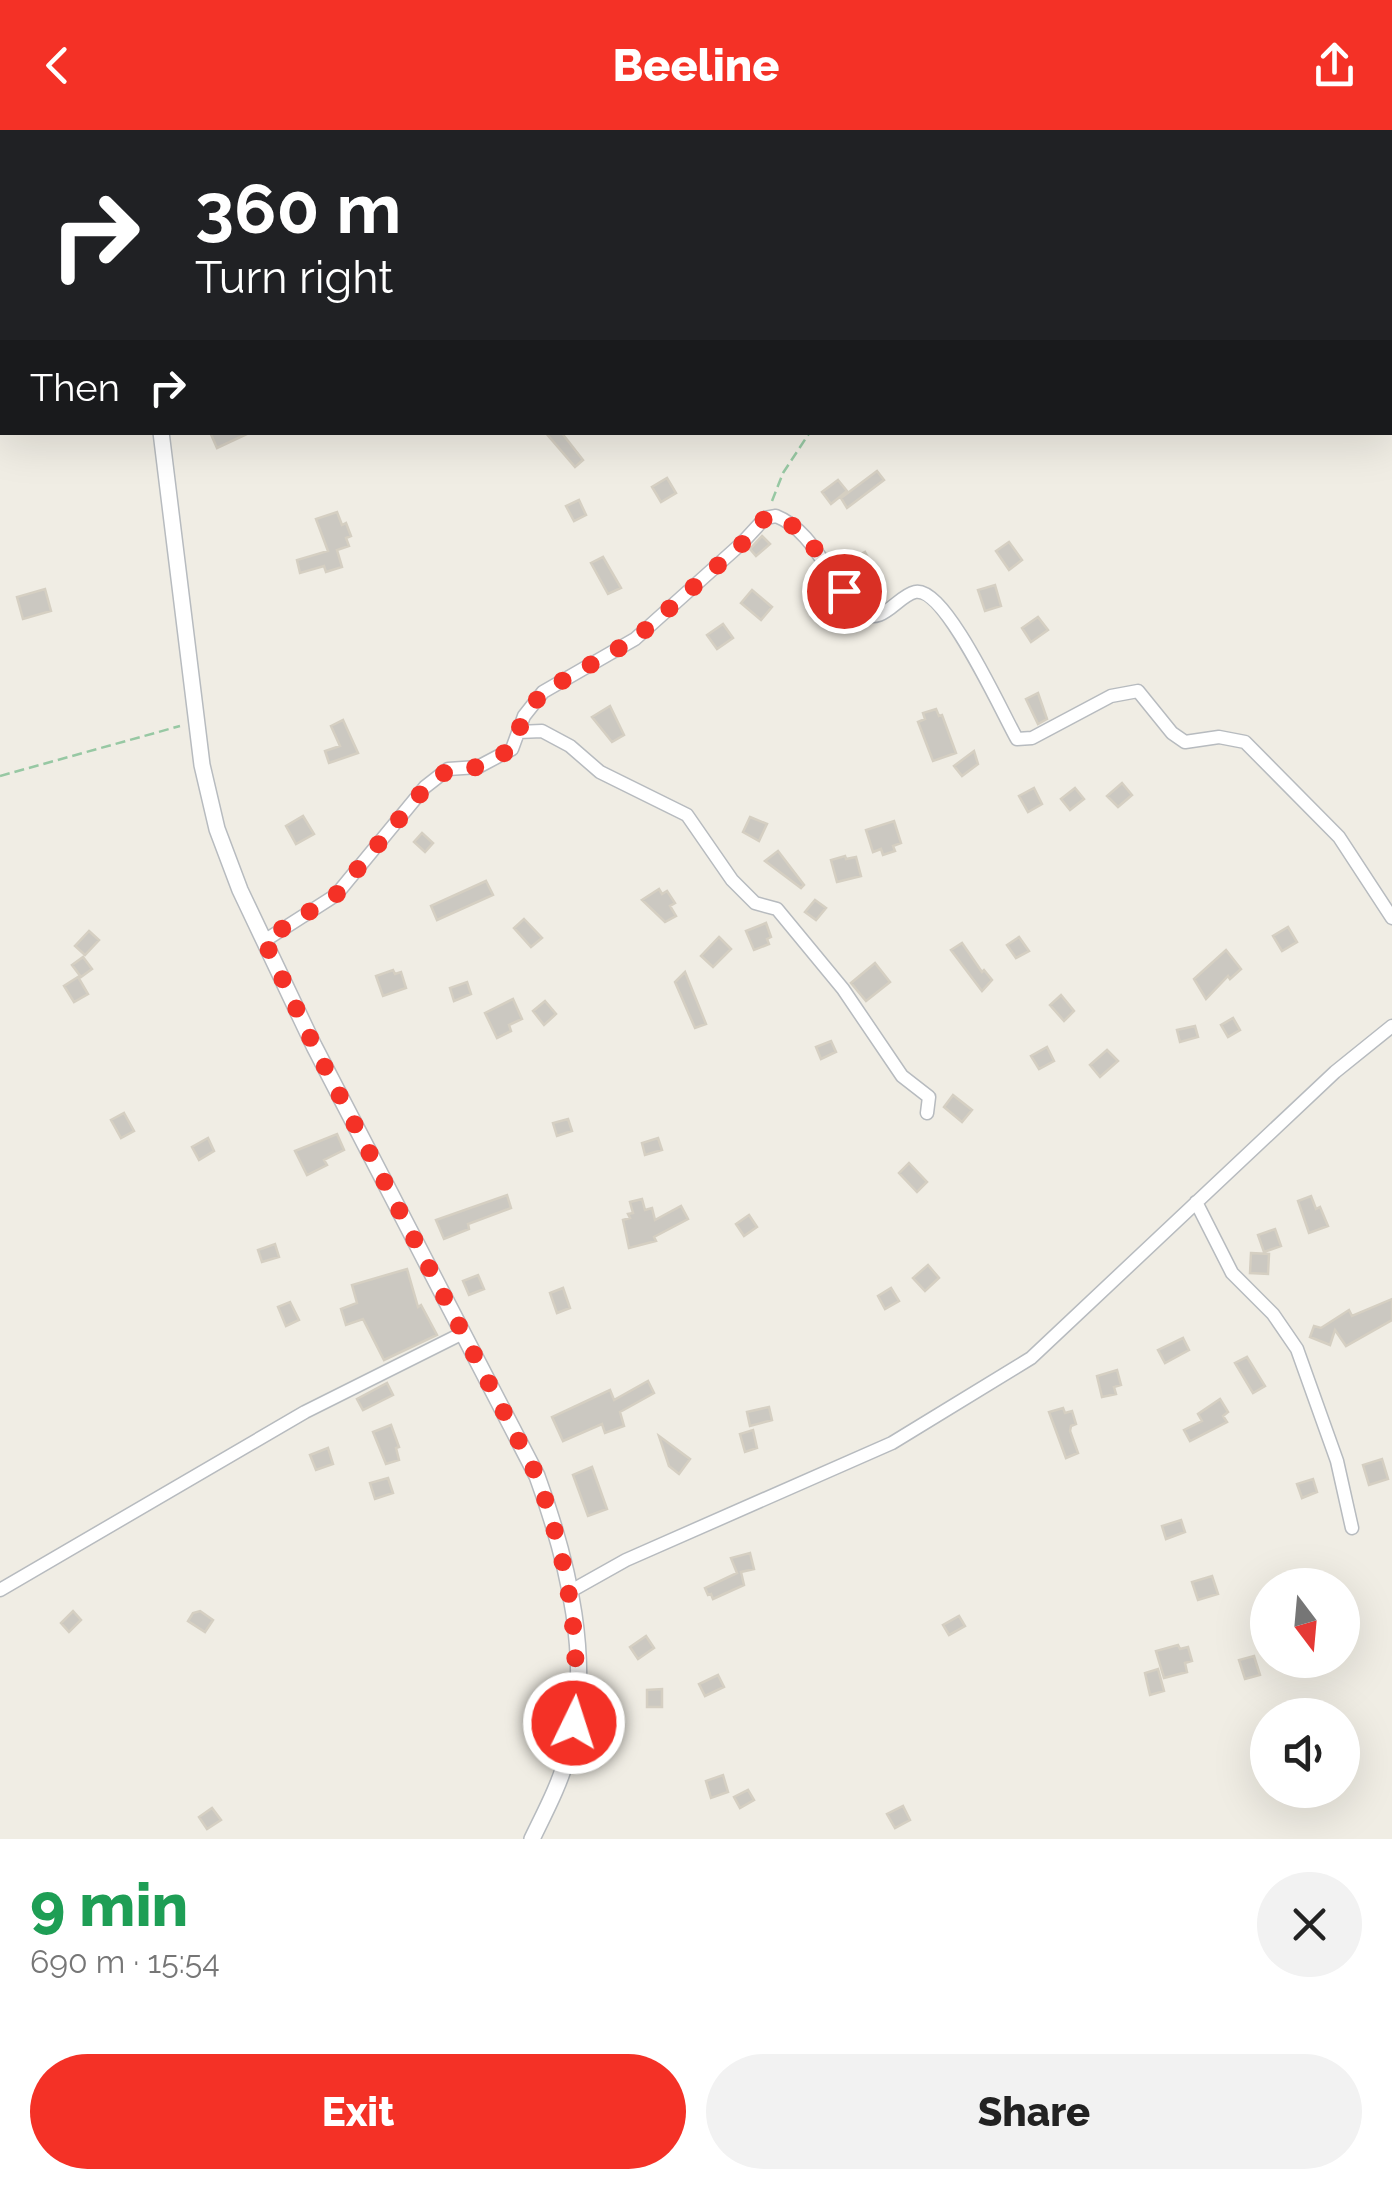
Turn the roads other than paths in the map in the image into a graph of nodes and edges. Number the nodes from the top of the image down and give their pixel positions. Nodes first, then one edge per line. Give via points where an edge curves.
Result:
1 (162, 435) edge
2 (518, 732) junction
3 (1392, 918) edge
4 (264, 940) junction
5 (1392, 1026) edge
6 (928, 1113) dead end
7 (1196, 1202) junction
8 (463, 1333) junction
9 (1352, 1528) dead end
10 (0, 1590) edge
11 (569, 1592) junction
12 (532, 1839) edge

1 - 4 street via 202,766 217,829
2 - 3 street via 543,692 635,639 765,518 776,516 803,532 861,612 885,613 909,594 926,593 986,675 1017,739 1032,738 1111,696 1138,691 1185,742 1244,742 1340,837
2 - 4 street via 512,749 478,767 448,770 426,787 336,895
2 - 6 street via 542,731 600,772 687,815 732,880 756,904 777,910 843,989 902,1076 929,1097
4 - 8 street
5 - 7 street
7 - 9 street via 1232,1272 1297,1349 1337,1460
7 - 11 street via 1032,1358 892,1443 626,1560
8 - 10 street via 304,1412
8 - 11 street via 537,1476
11 - 12 street via 578,1665 574,1723 569,1753

